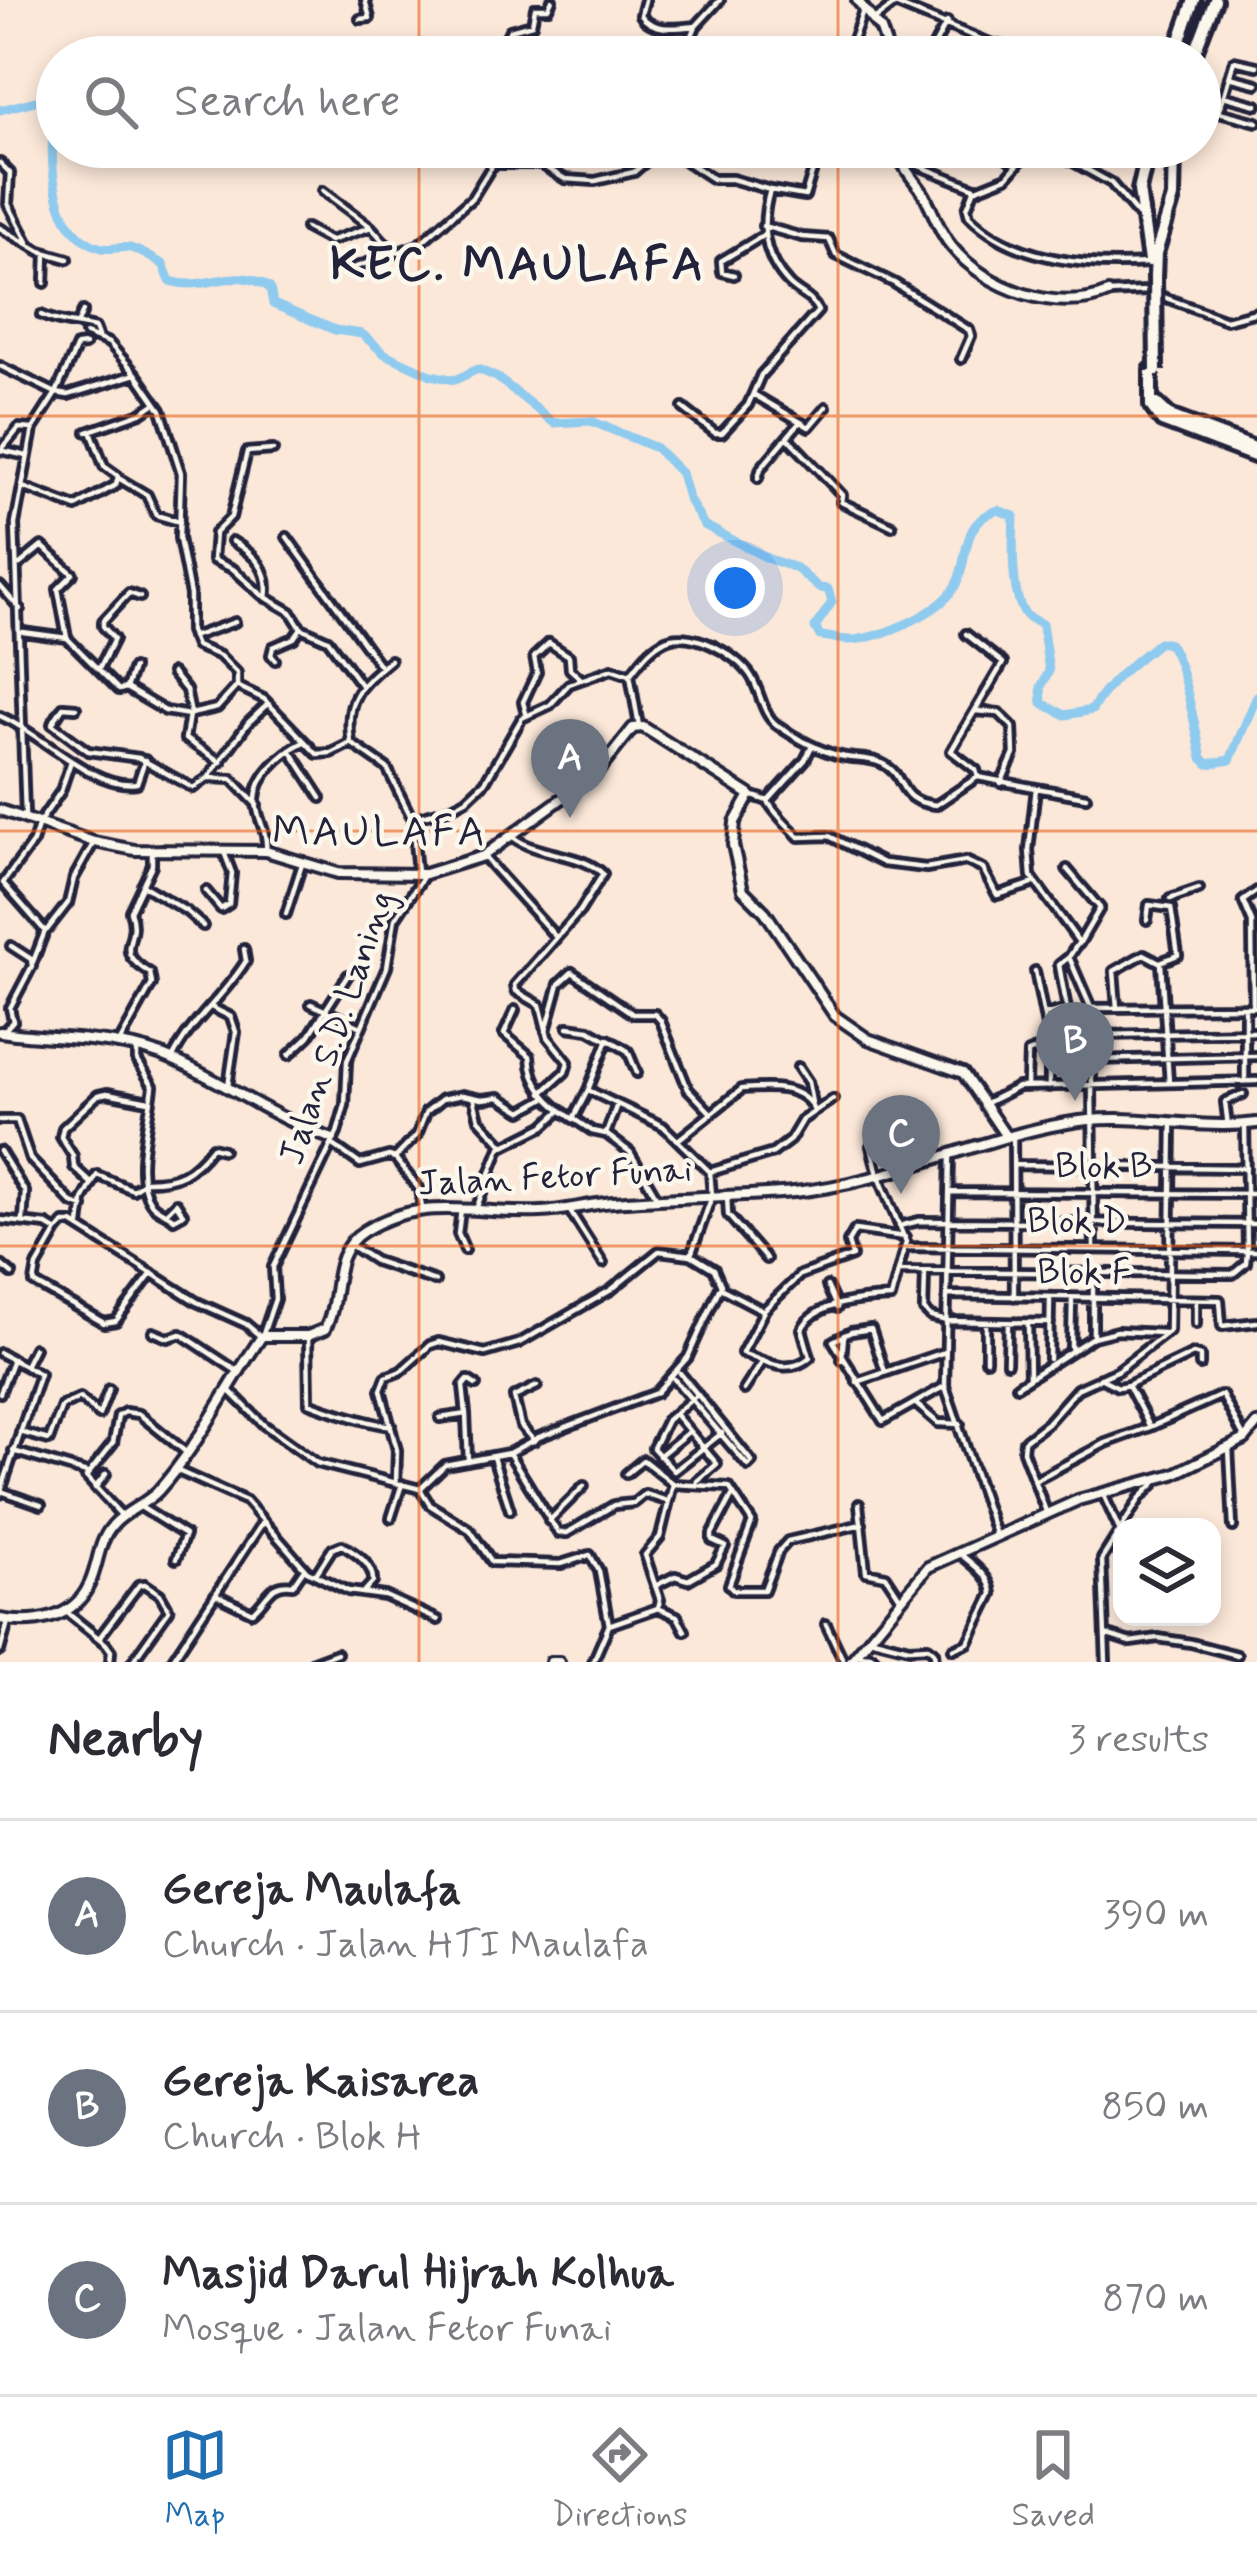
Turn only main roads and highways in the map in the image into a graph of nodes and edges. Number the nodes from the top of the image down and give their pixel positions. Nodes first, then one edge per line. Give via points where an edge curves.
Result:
1 (1194, 0) edge
2 (1215, 0) edge
3 (1181, 36) edge
4 (1201, 36) edge
5 (1144, 168) edge
6 (1174, 168) edge
7 (1152, 277) junction
8 (1257, 453) edge

1 - 3 highway
2 - 4 highway
5 - 7 highway via 1139,190
6 - 7 highway
7 - 8 highway, bridge via 1157,402 1163,412

